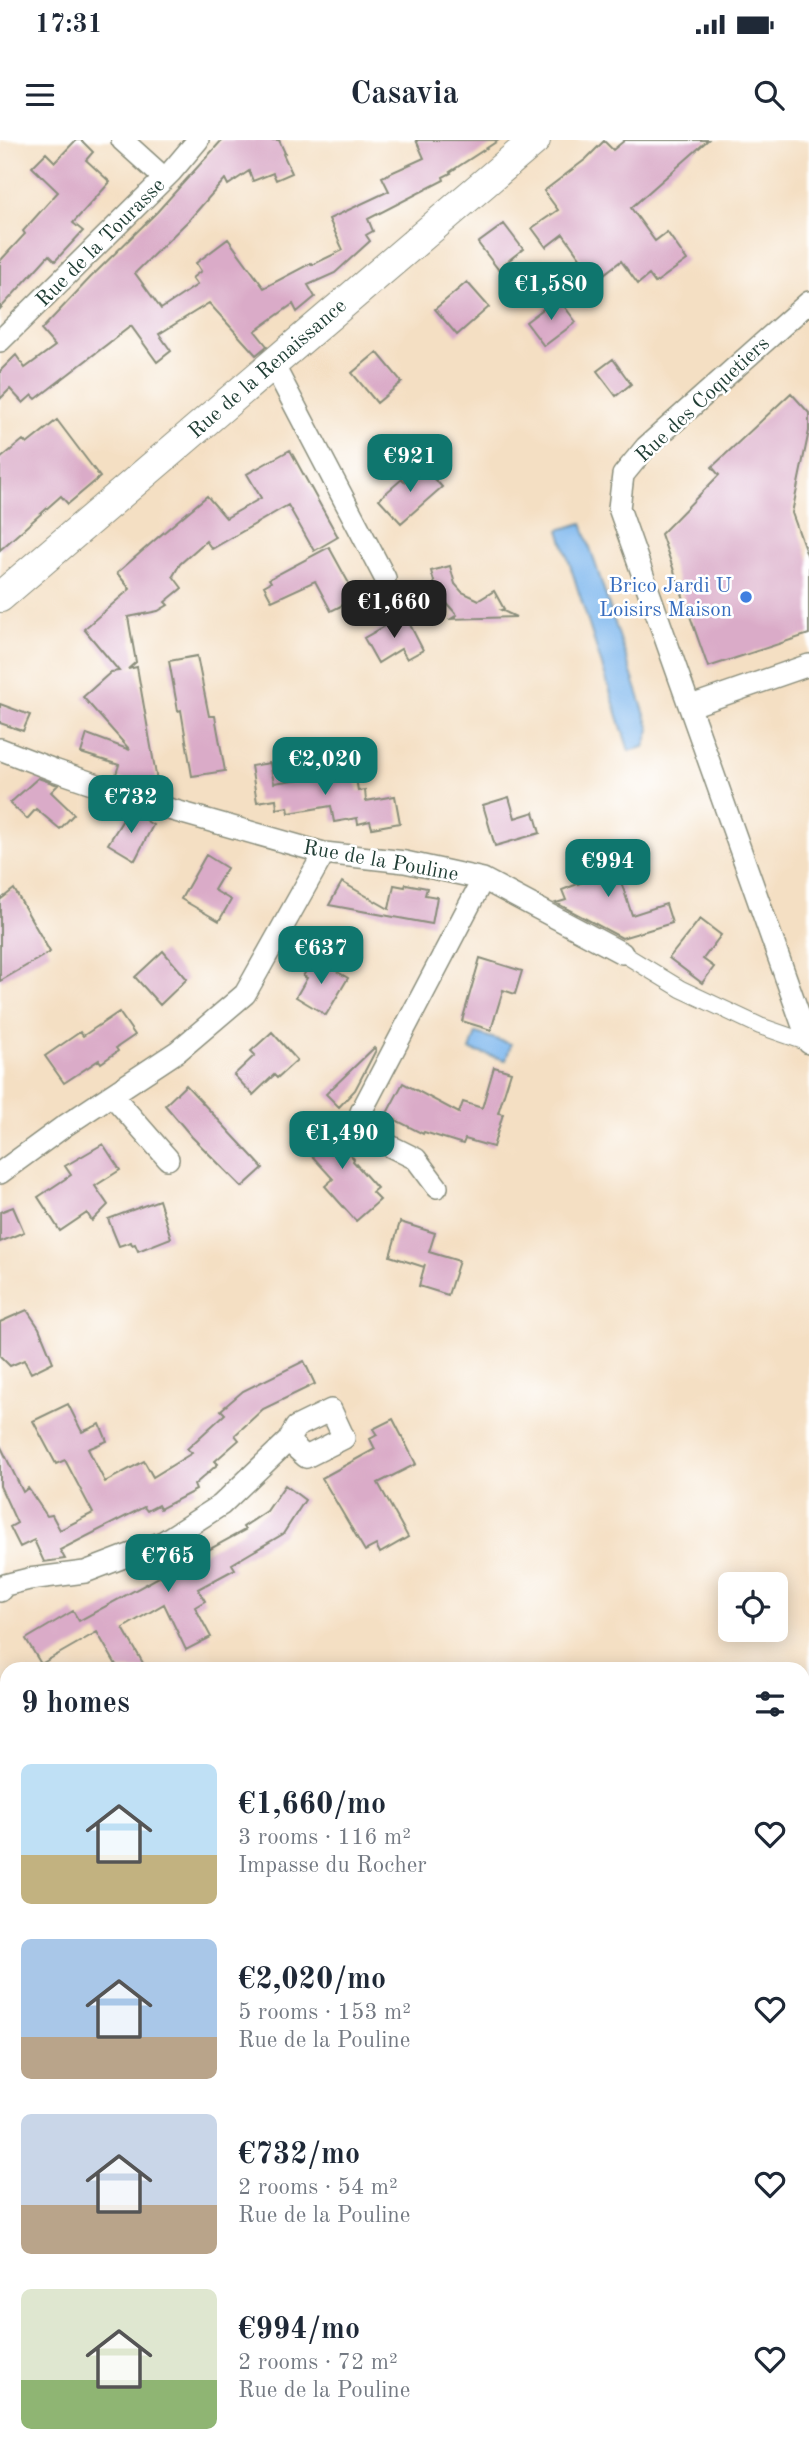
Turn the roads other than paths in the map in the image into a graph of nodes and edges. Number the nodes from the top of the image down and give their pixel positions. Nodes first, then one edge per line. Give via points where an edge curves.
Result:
1 (122, 140) edge
2 (198, 140) edge
3 (534, 140) edge
4 (164, 178) junction
5 (809, 302) edge
6 (0, 341) edge
7 (273, 364) junction
8 (385, 578) dead end
9 (0, 597) edge
10 (809, 665) edge
11 (691, 706) junction
12 (0, 749) edge
13 (324, 853) junction
14 (483, 879) junction
15 (622, 953) joint
16 (809, 1043) edge
17 (112, 1096) junction
18 (168, 1158) dead end
19 (0, 1174) edge
20 (437, 1187) dead end
21 (288, 1441) dead end
22 (3, 1588) edge

1 - 4 street
2 - 4 street, Rue de la Tourasse
3 - 7 main road, Rue de la Renaissance
4 - 6 street, Rue de la Tourasse
5 - 11 street, Rue des Coquetiers via 646,447 623,475 619,508
7 - 8 street
7 - 9 main road, Rue de la Renaissance
10 - 11 street
11 - 16 street, Rue des Coquetiers
12 - 13 street, Rue de la Pouline via 165,808
13 - 14 street, Rue de la Pouline via 405,862
13 - 17 street via 244,994 178,1051
14 - 15 street, Rue de la Pouline
14 - 20 street, Rue de la Pouline via 361,1112 378,1140 416,1159
15 - 16 street via 681,989
17 - 18 street
17 - 19 street
21 - 22 street via 221,1505 163,1542 85,1572 29,1579

